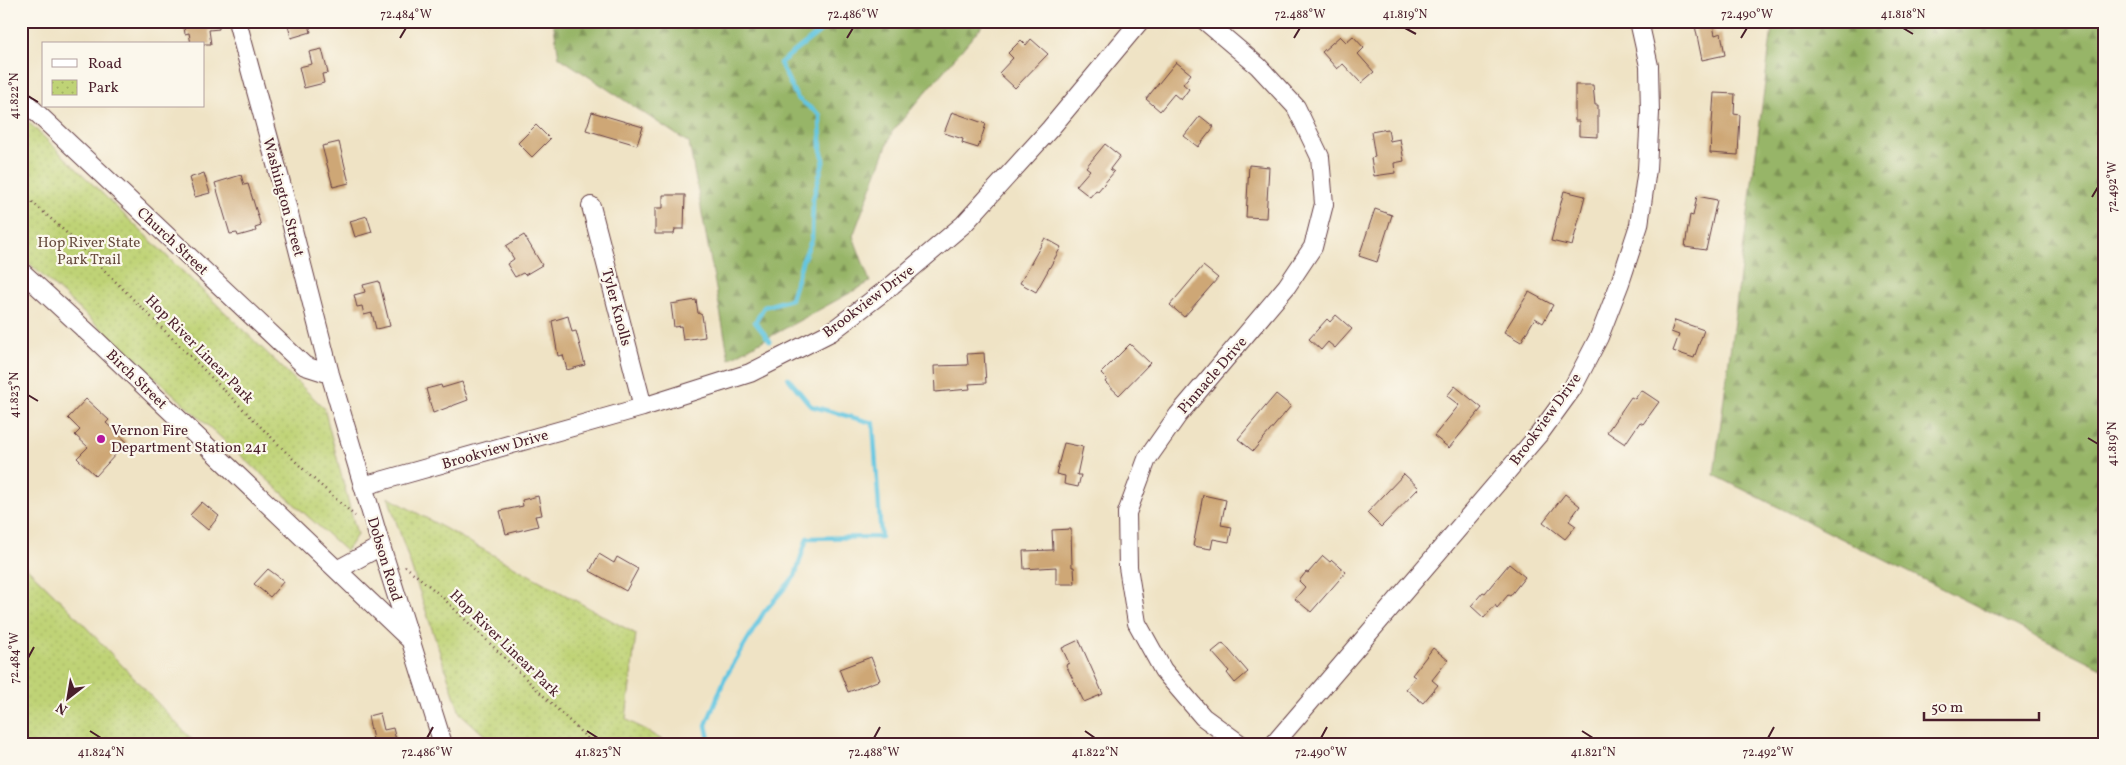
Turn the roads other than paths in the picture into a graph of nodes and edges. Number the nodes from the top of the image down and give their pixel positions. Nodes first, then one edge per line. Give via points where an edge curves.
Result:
1 (237, 21) edge
2 (1140, 21) edge
3 (1205, 21) edge
4 (1639, 21) edge
5 (21, 98) edge
6 (591, 206) dead end
7 (21, 272) edge
8 (330, 374) junction
9 (643, 407) junction
10 (363, 486) junction
11 (381, 546) junction
12 (337, 570) junction
13 (410, 640) junction
14 (443, 744) edge
15 (1240, 744) edge
16 (1274, 744) edge

1 - 8 street, Washington Street
2 - 9 street, Brookview Drive via 1050,129 964,224 831,332 750,373
3 - 15 street, Pinnacle Drive via 1258,66 1296,106 1320,157 1324,204 1314,246 1287,286 1178,414 1147,459 1127,513 1128,567 1137,623 1162,670 1203,717
4 - 16 street, Brookview Drive via 1649,66 1646,178 1640,225 1599,337 1572,388 1540,433
5 - 8 street, Church Street via 305,366
6 - 9 street, Tyler Knolls
7 - 12 street, Birch Street
8 - 10 street, Dobson Road
9 - 10 street, Brookview Drive
10 - 11 street, Dobson Road
11 - 12 street
11 - 13 street, Dobson Road
12 - 13 street, Birch Street
13 - 14 street, Dobson Road

